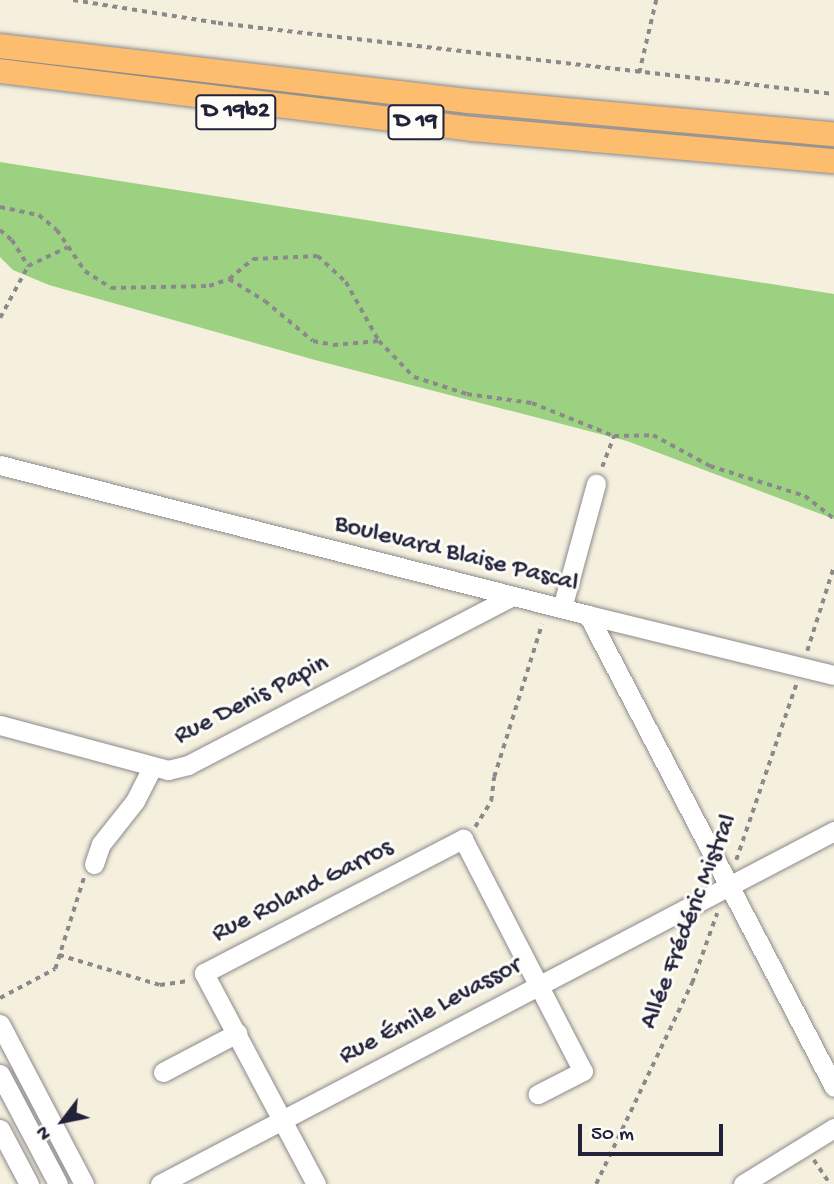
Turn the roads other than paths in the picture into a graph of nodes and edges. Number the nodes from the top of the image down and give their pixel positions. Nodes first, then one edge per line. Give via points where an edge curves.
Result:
1 (0, 46) edge
2 (0, 71) edge
3 (0, 86) edge
4 (473, 129) junction
5 (834, 134) edge
6 (834, 161) edge
7 (0, 465) edge
8 (596, 484) road end
9 (513, 596) junction
10 (555, 607) junction
11 (588, 615) junction
12 (834, 675) edge
13 (0, 725) edge
14 (151, 769) junction
15 (834, 831) edge
16 (94, 864) road end
17 (727, 887) junction
18 (540, 984) junction
19 (0, 1024) edge
20 (237, 1033) junction
21 (163, 1072) dead end
22 (0, 1074) edge
23 (834, 1087) edge
24 (538, 1094) dead end
25 (282, 1121) junction
26 (834, 1128) edge
27 (0, 1129) edge
28 (29, 1184) edge
29 (58, 1184) edge
30 (84, 1184) edge
31 (160, 1184) edge
32 (316, 1184) edge
33 (743, 1184) edge

1 - 5 main road, D 19 via 468,101
2 - 4 main road, D 19
3 - 4 main road, D 19b2 via 139,105
4 - 6 main road, D 19
7 - 9 street, Boulevard Blaise Pascal
8 - 10 street
9 - 10 street, Boulevard Blaise Pascal
9 - 14 street, Rue Denis Papin via 188,765
10 - 11 street, Boulevard Blaise Pascal
11 - 12 street
11 - 17 street, Boulevard Blaise Pascal
13 - 14 street, Rue Denis Papin
14 - 16 street via 135,800 101,844
15 - 17 street, Rue Émile Levassor
17 - 18 street, Rue Émile Levassor
17 - 23 street, Boulevard Blaise Pascal
18 - 20 street, Rue Roland Garros via 463,839 204,973
18 - 24 street via 583,1071
18 - 25 street, Rue Émile Levassor
19 - 30 street
20 - 21 street
20 - 25 street, Rue Roland Garros
22 - 29 street
25 - 31 street, Rue Émile Levassor
25 - 32 street, Rue Roland Garros
26 - 33 street
27 - 28 street

